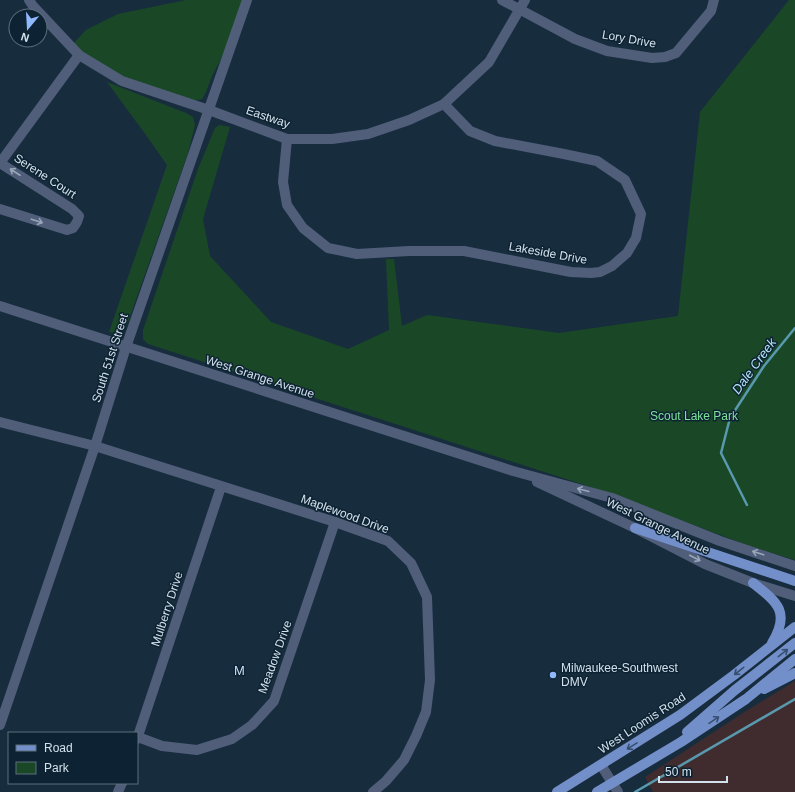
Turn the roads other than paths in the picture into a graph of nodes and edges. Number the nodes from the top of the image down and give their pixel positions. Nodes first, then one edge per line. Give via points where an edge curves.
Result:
1 (30, 0) edge
2 (247, 0) edge
3 (502, 0) edge
4 (525, 0) edge
5 (714, 0) edge
6 (519, 10) junction
7 (79, 55) junction
8 (444, 104) junction
9 (209, 110) junction
10 (287, 139) junction
11 (0, 163) edge
12 (0, 209) edge
13 (0, 306) edge
14 (126, 347) junction
15 (0, 422) edge
16 (95, 446) junction
17 (513, 471) junction
18 (221, 486) junction
19 (335, 522) junction
20 (635, 528) junction
21 (795, 566) edge
22 (795, 581) edge
23 (753, 583) junction
24 (795, 596) edge
25 (795, 627) edge
26 (795, 643) edge
27 (769, 647) junction
28 (795, 658) edge
29 (795, 673) edge
30 (746, 698) junction
31 (0, 726) edge
32 (138, 735) edge
33 (138, 738) edge
34 (668, 750) junction
35 (601, 765) junction
36 (612, 783) junction
37 (374, 792) edge
38 (557, 792) edge
39 (597, 792) edge
40 (618, 792) edge

1 - 7 street, Eastway
2 - 9 street, South 51st Street
3 - 6 street, Lory Drive
4 - 6 street, Eastway
5 - 6 street, Lory Drive via 711,11 676,53 652,58 607,51 575,40
6 - 8 street, Eastway via 489,62
7 - 9 street, Eastway via 122,81
7 - 11 street, Serene Court
8 - 10 street, Eastway via 409,120 368,134 332,139
8 - 10 street, Lakeside Drive via 470,131 495,141 597,161 625,180 641,214 636,238 627,253 612,266 591,273 571,272 464,251 357,254 328,248 303,228 287,204 283,182
9 - 10 street, Eastway
9 - 14 street, South 51st Street
12 -> 11 street, Serene Court via 67,230 73,228 79,216
13 - 14 street, West Grange Avenue
14 - 16 street, South 51st Street
14 - 17 street, West Grange Avenue
15 - 16 street, Maplewood Drive
16 - 18 street, Maplewood Drive
16 - 31 street, South 51st Street
17 - 20 street, West Grange Avenue
21 -> 17 street, West Grange Avenue via 720,541 612,498
18 - 19 street, Maplewood Drive
18 - 32 street, Mulberry Drive
19 - 33 street, Meadow Drive via 274,701 270,706 232,740 197,750 162,746
19 - 37 street, Maplewood Drive via 388,541 411,563 427,597 430,680 426,712 404,760
20 - 22 main road
20 -> 23 street, West Grange Avenue via 706,564
23 - 24 street, West Grange Avenue
23 - 27 main road via 773,598 780,609 780,628
25 - 27 main road, West Loomis Road
34 -> 26 main road via 735,690
27 -> 35 main road, West Loomis Road via 680,715
28 - 30 main road
29 - 30 main road
34 -> 30 main road
34 - 36 main road
35 - 36 street
35 - 38 main road, West Loomis Road
36 - 39 main road
36 - 40 street

